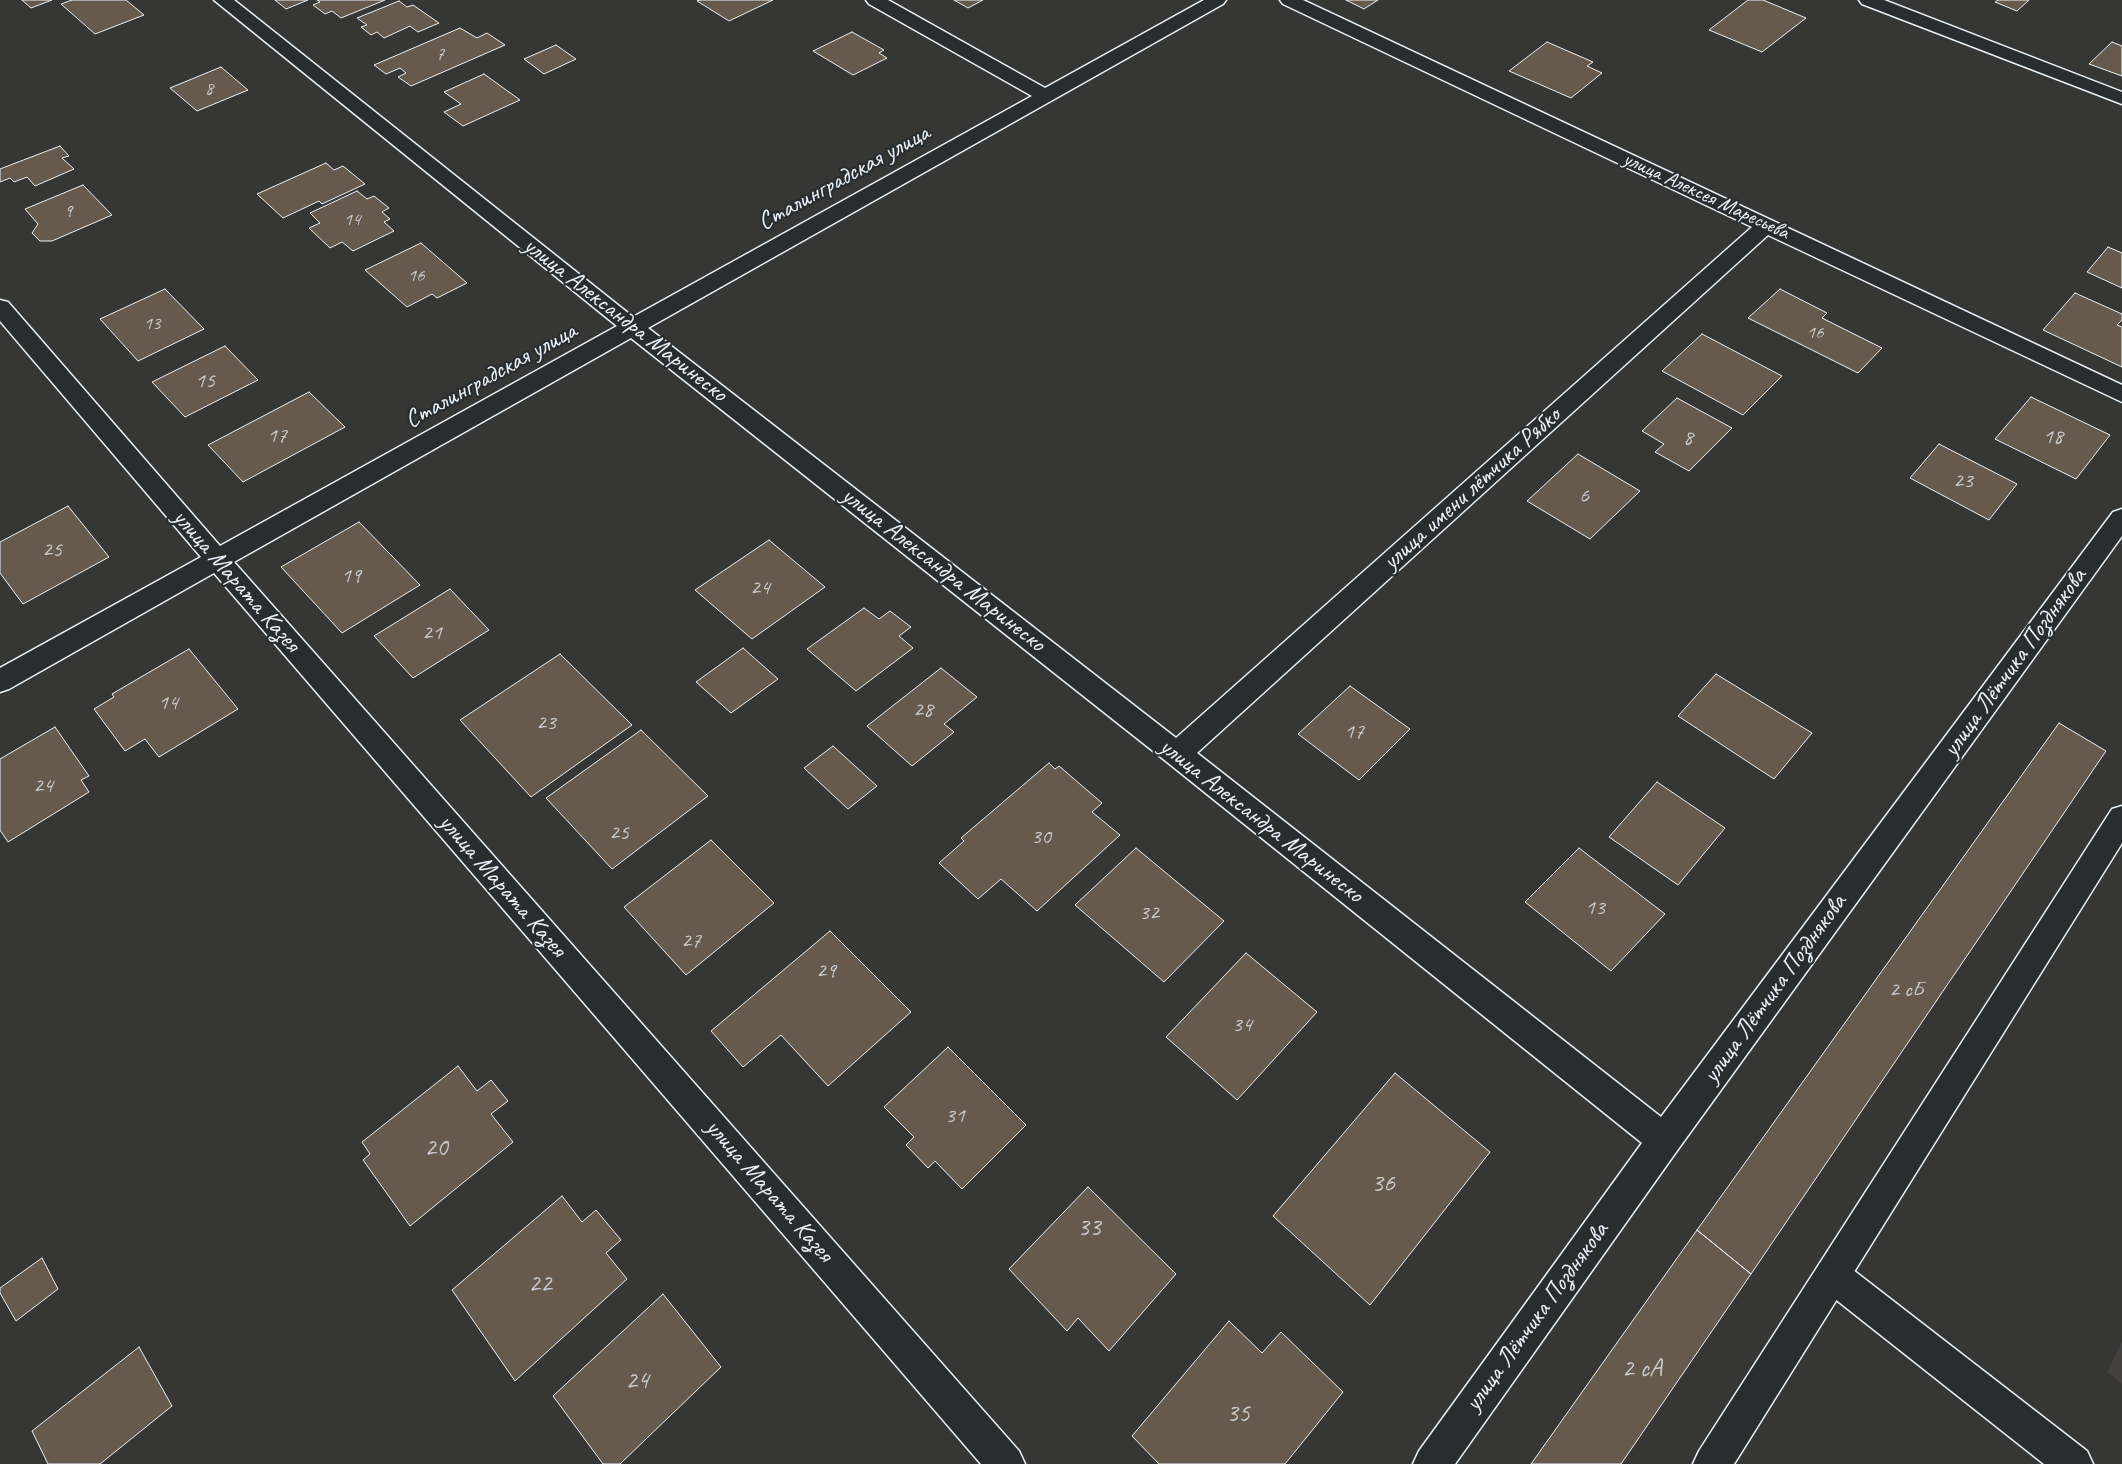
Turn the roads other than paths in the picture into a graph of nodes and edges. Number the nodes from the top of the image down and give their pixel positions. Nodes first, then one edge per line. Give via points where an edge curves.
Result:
1 (223, 0) edge
2 (875, 0) edge
3 (1217, 0) edge
4 (1289, 0) edge
5 (1868, 0) edge
6 (1046, 96) junction
7 (2122, 98) edge
8 (1767, 225) junction
9 (0, 307) edge
10 (634, 328) junction
11 (2122, 394) edge
12 (2122, 518) edge
13 (217, 559) junction
14 (0, 681) edge
15 (1178, 754) junction
16 (2122, 818) edge
17 (1664, 1140) junction
18 (1832, 1276) junction
19 (1006, 1464) edge
20 (1432, 1464) edge
21 (1712, 1464) edge
22 (2074, 1464) edge

1 - 10 street, улица Александра Маринеско
2 - 6 street
3 - 6 street, Сталинградская улица
4 - 8 street, улица Алексея Маресьева
5 - 7 street
6 - 10 street, Сталинградская улица
8 - 11 street, улица Алексея Маресьева
8 - 15 street, улица имени лётчика Рябко
9 - 13 street, улица Марата Казея
10 - 13 street, Сталинградская улица
10 - 15 street, улица Александра Маринеско
12 - 17 street, улица Лётчика Позднякова
13 - 14 street, Сталинградская улица
13 - 19 street, улица Марата Казея
15 - 17 street, улица Александра Маринеско
16 - 18 street
17 - 20 street, улица Лётчика Позднякова
18 - 21 street
18 - 22 street

